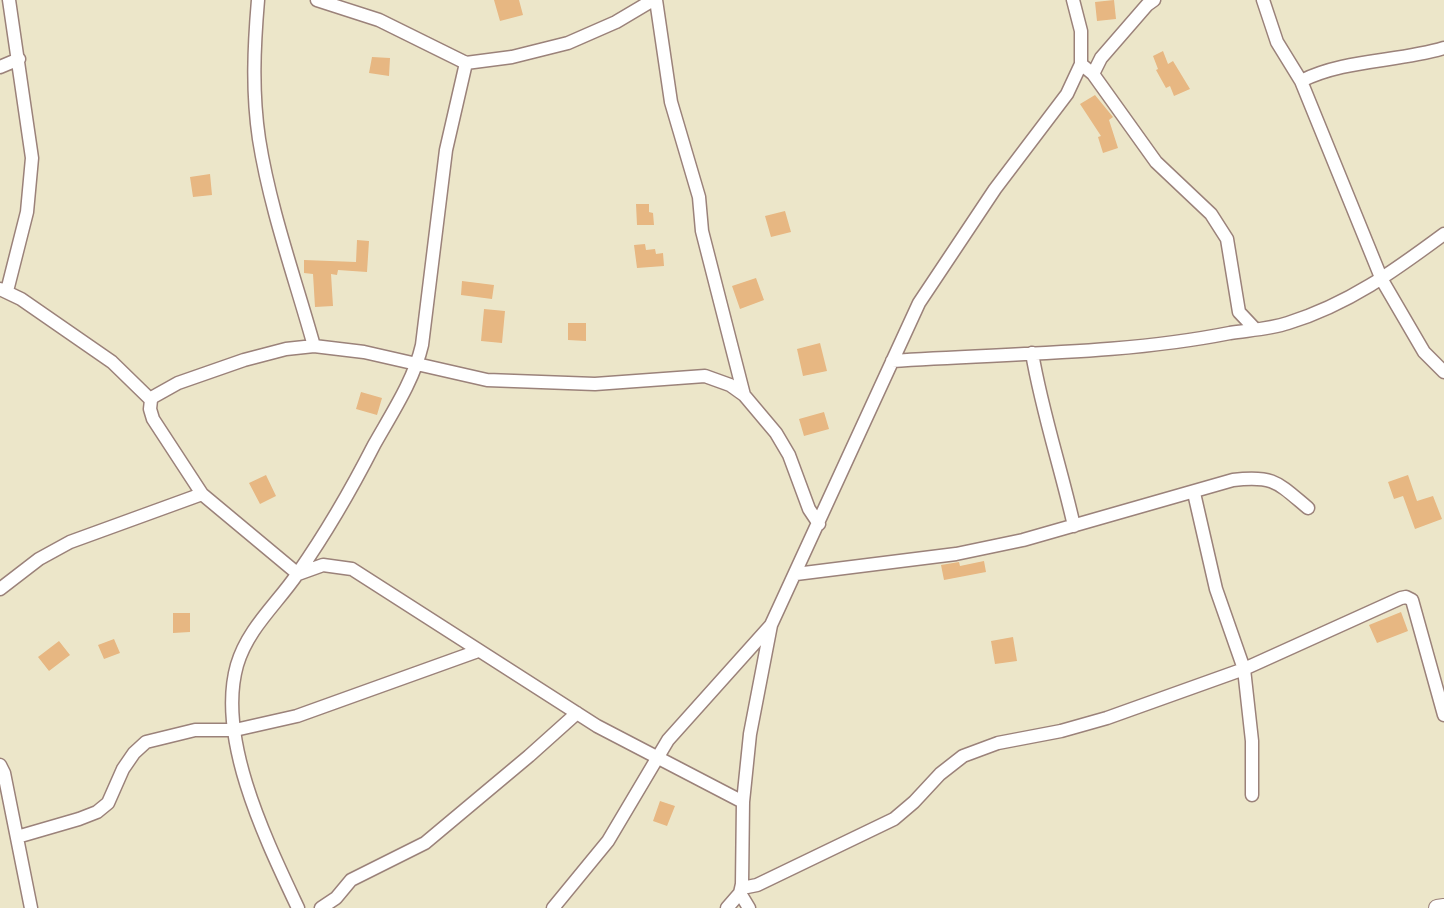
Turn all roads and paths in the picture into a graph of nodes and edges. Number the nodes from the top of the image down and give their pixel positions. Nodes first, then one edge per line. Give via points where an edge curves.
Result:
1 (9, 0) edge
2 (258, 0) edge
3 (317, 0) edge
4 (1073, 0) edge
5 (1154, 0) edge
6 (1264, 0) edge
7 (651, 1) edge
8 (339, 4) edge
9 (1444, 48) edge
10 (19, 59) junction
11 (466, 63) junction
12 (1081, 64) junction
13 (0, 67) edge
14 (1093, 74) junction
15 (1301, 81) junction
16 (1444, 234) edge
17 (1382, 280) junction
18 (4, 290) edge
19 (1239, 312) junction
20 (1255, 329) junction
21 (1226, 334) junction
22 (314, 346) junction
23 (1032, 353) junction
24 (892, 361) junction
25 (418, 363) junction
26 (737, 366) junction
27 (1444, 373) edge
28 (720, 380) junction
29 (744, 395) junction
30 (150, 400) junction
31 (1195, 493) junction
32 (202, 494) junction
33 (1308, 508) dead end
34 (819, 524) junction
35 (1074, 526) junction
36 (298, 574) junction
37 (796, 574) junction
38 (0, 589) edge
39 (771, 625) junction
40 (478, 651) junction
41 (1244, 669) junction
42 (577, 713) junction
43 (1444, 715) edge
44 (235, 730) junction
45 (656, 758) junction
46 (0, 765) edge
47 (1251, 795) dead end
48 (743, 802) junction
49 (17, 837) junction
50 (741, 888) junction
51 (1444, 907) edge
52 (31, 908) edge
53 (298, 908) edge
54 (321, 908) edge
55 (553, 908) edge
56 (727, 908) edge
57 (749, 908) edge
58 (1437, 908) edge

1 - 10 street
2 - 22 street via 253,61 259,139
3 - 8 street
4 - 12 street via 1081,31
5 - 14 street via 1101,58
6 - 15 street via 1278,42
7 - 11 street via 568,43
7 - 26 street via 671,102 699,197 702,231
8 - 11 street
9 - 15 street via 1325,71
10 - 13 street
10 - 18 street via 32,158 27,212
11 - 25 street via 446,150
12 - 14 street
12 - 24 street via 1067,94 995,189 919,303
14 - 19 street via 1156,162 1211,214 1227,239
15 - 17 street
16 - 17 street
17 - 20 street via 1286,324
17 - 27 street via 1424,352
18 - 30 street via 112,362
19 - 20 street
19 - 21 street
20 - 21 street
21 - 23 street via 1128,348
22 - 25 street
22 - 30 street via 244,360 178,383
23 - 24 street
23 - 35 street
24 - 34 street
25 - 28 street via 487,380 595,384 705,376
25 - 36 street via 368,458
26 - 28 street
26 - 29 street
28 - 29 street
29 - 34 street via 789,455 804,499
30 - 32 street via 153,419
31 - 33 street via 1257,477 1283,487
31 - 35 street
31 - 41 street via 1216,589
32 - 36 street
32 - 38 street via 70,542
34 - 37 street
35 - 37 street via 956,554
36 - 40 street via 323,565 352,569
36 - 44 street via 259,621 237,663 231,697
37 - 39 street
39 - 45 street via 698,704
39 - 48 street via 750,734
40 - 42 street
40 - 44 street via 297,716
41 - 43 street via 1406,597 1412,600
41 - 47 street via 1252,741
41 - 50 street via 1107,718 998,743 963,756 894,819 757,885
42 - 45 street
42 - 54 street via 425,843 351,880
44 - 49 street via 195,730 146,742 123,769 108,803 79,819
44 - 53 street via 251,799
45 - 48 street
45 - 55 street via 608,841
46 - 49 street
48 - 50 street
49 - 52 street
50 - 56 street
50 - 57 street
51 - 58 street

